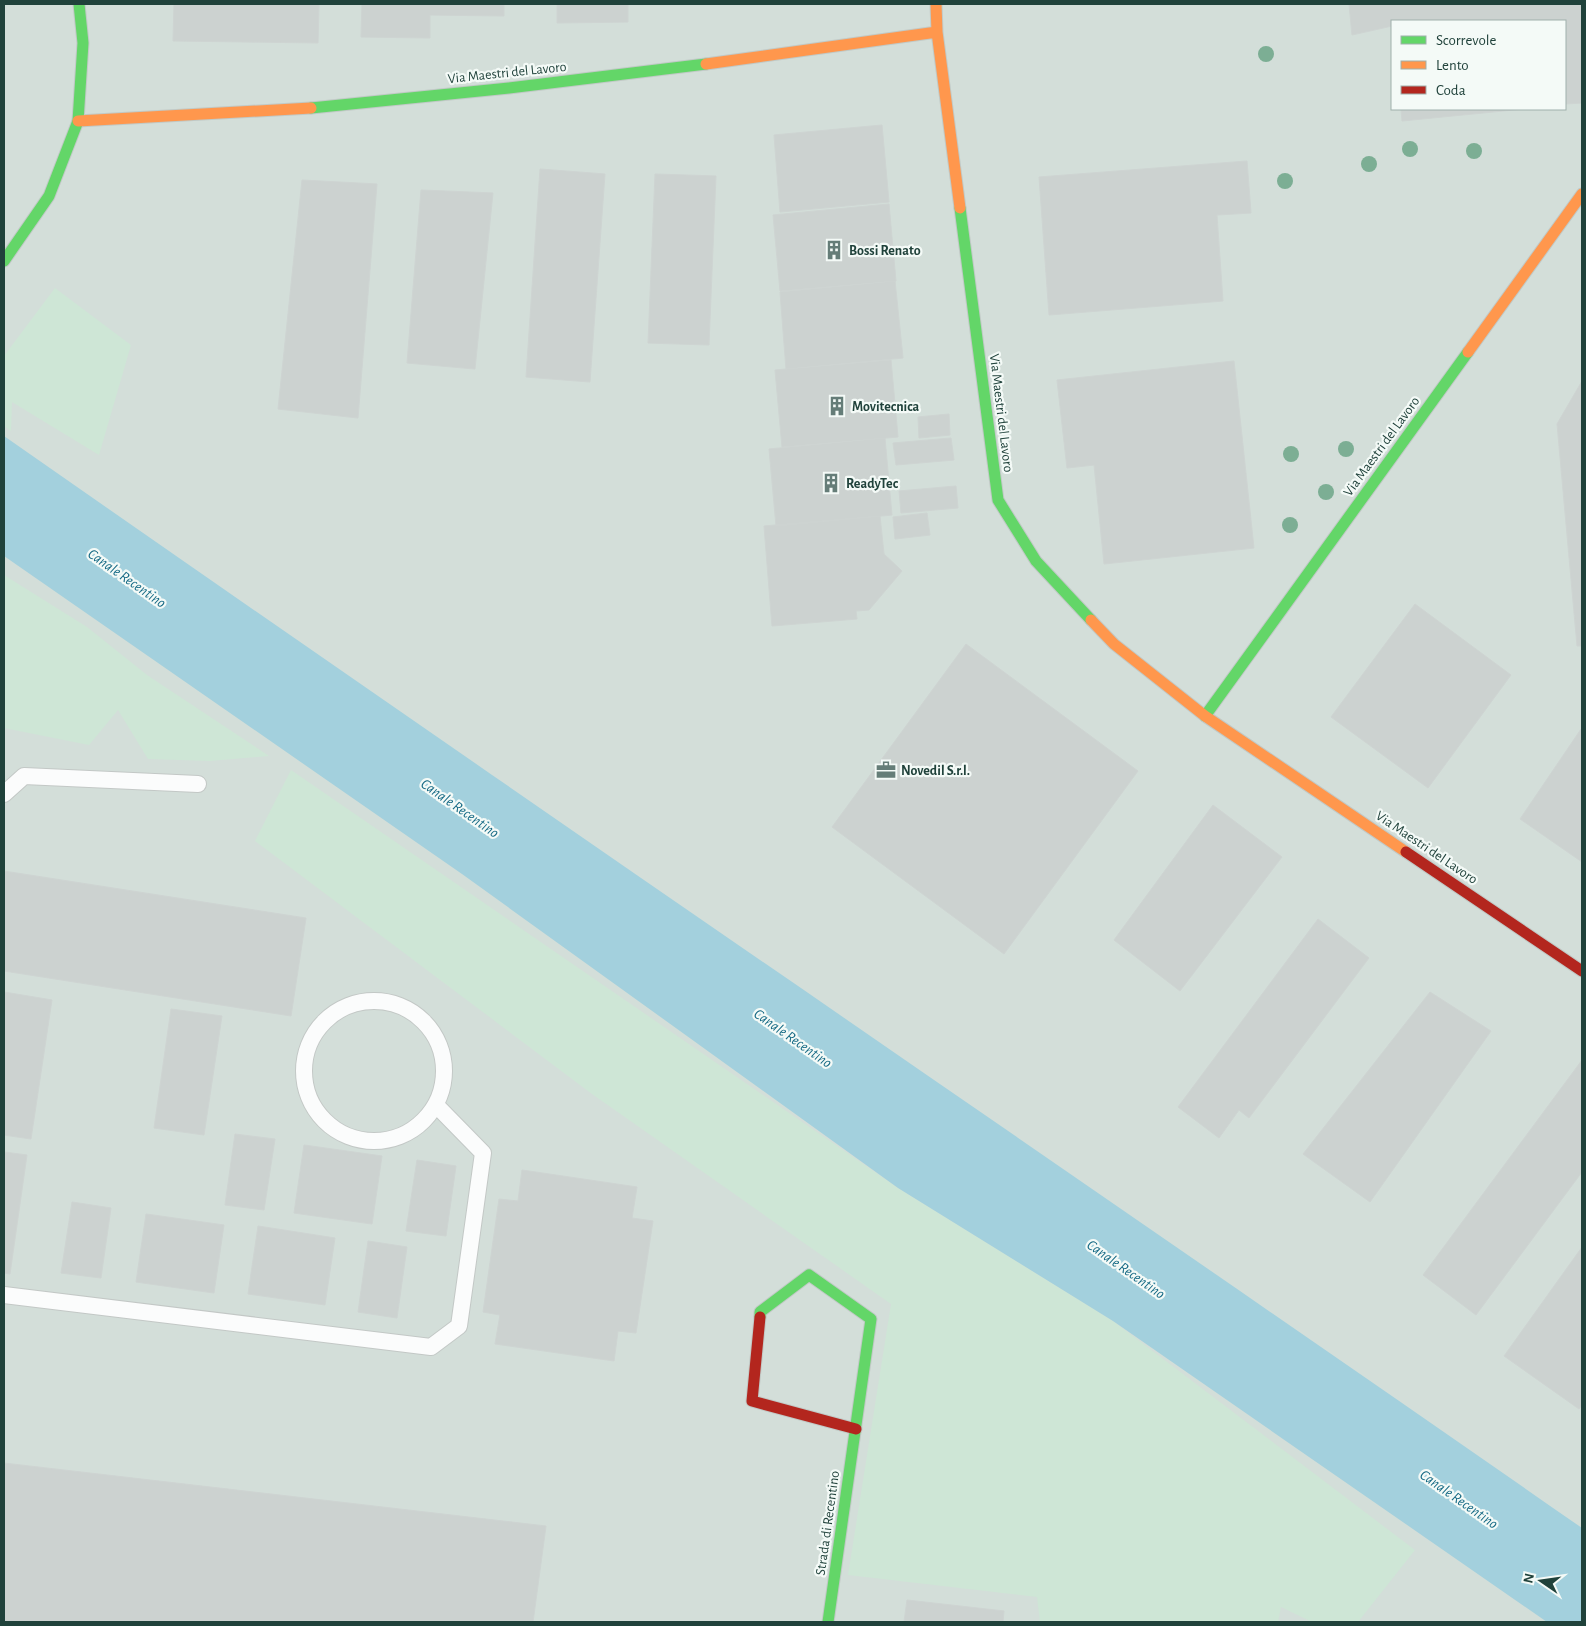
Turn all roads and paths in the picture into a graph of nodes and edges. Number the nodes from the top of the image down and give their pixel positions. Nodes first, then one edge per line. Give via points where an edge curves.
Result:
1 (80, 4) edge
2 (936, 4) edge
3 (937, 32) junction
4 (78, 122) junction
5 (1582, 194) edge
6 (4, 261) edge
7 (1205, 716) junction
8 (198, 784) dead end
9 (4, 794) edge
10 (1582, 971) edge
11 (436, 1105) junction
12 (4, 1295) edge
13 (856, 1429) junction
14 (828, 1622) edge

1 - 4 street via 83,43
2 - 3 street, Via Maestri del Lavoro
3 - 4 street, Via Maestri del Lavoro via 632,74 360,103 171,119
3 - 7 street, Via Maestri del Lavoro via 998,500 1036,562 1114,644
4 - 6 street via 49,196
5 - 7 street, Via Maestri del Lavoro
7 - 10 street, Via Maestri del Lavoro
8 - 9 lane via 24,776
11 - 11 lane via 422,1124 402,1136 379,1142 355,1139 334,1129 317,1113 307,1092 304,1068 308,1045 320,1025 338,1010 352,1004 382,1000 405,1006 423,1019 433,1032 444,1060 444,1083
11 - 12 lane via 483,1153 459,1326 431,1347
13 - 13 street, Strada di Recentino via 872,1319 809,1275 760,1312 752,1401
13 - 14 street, Strada di Recentino

